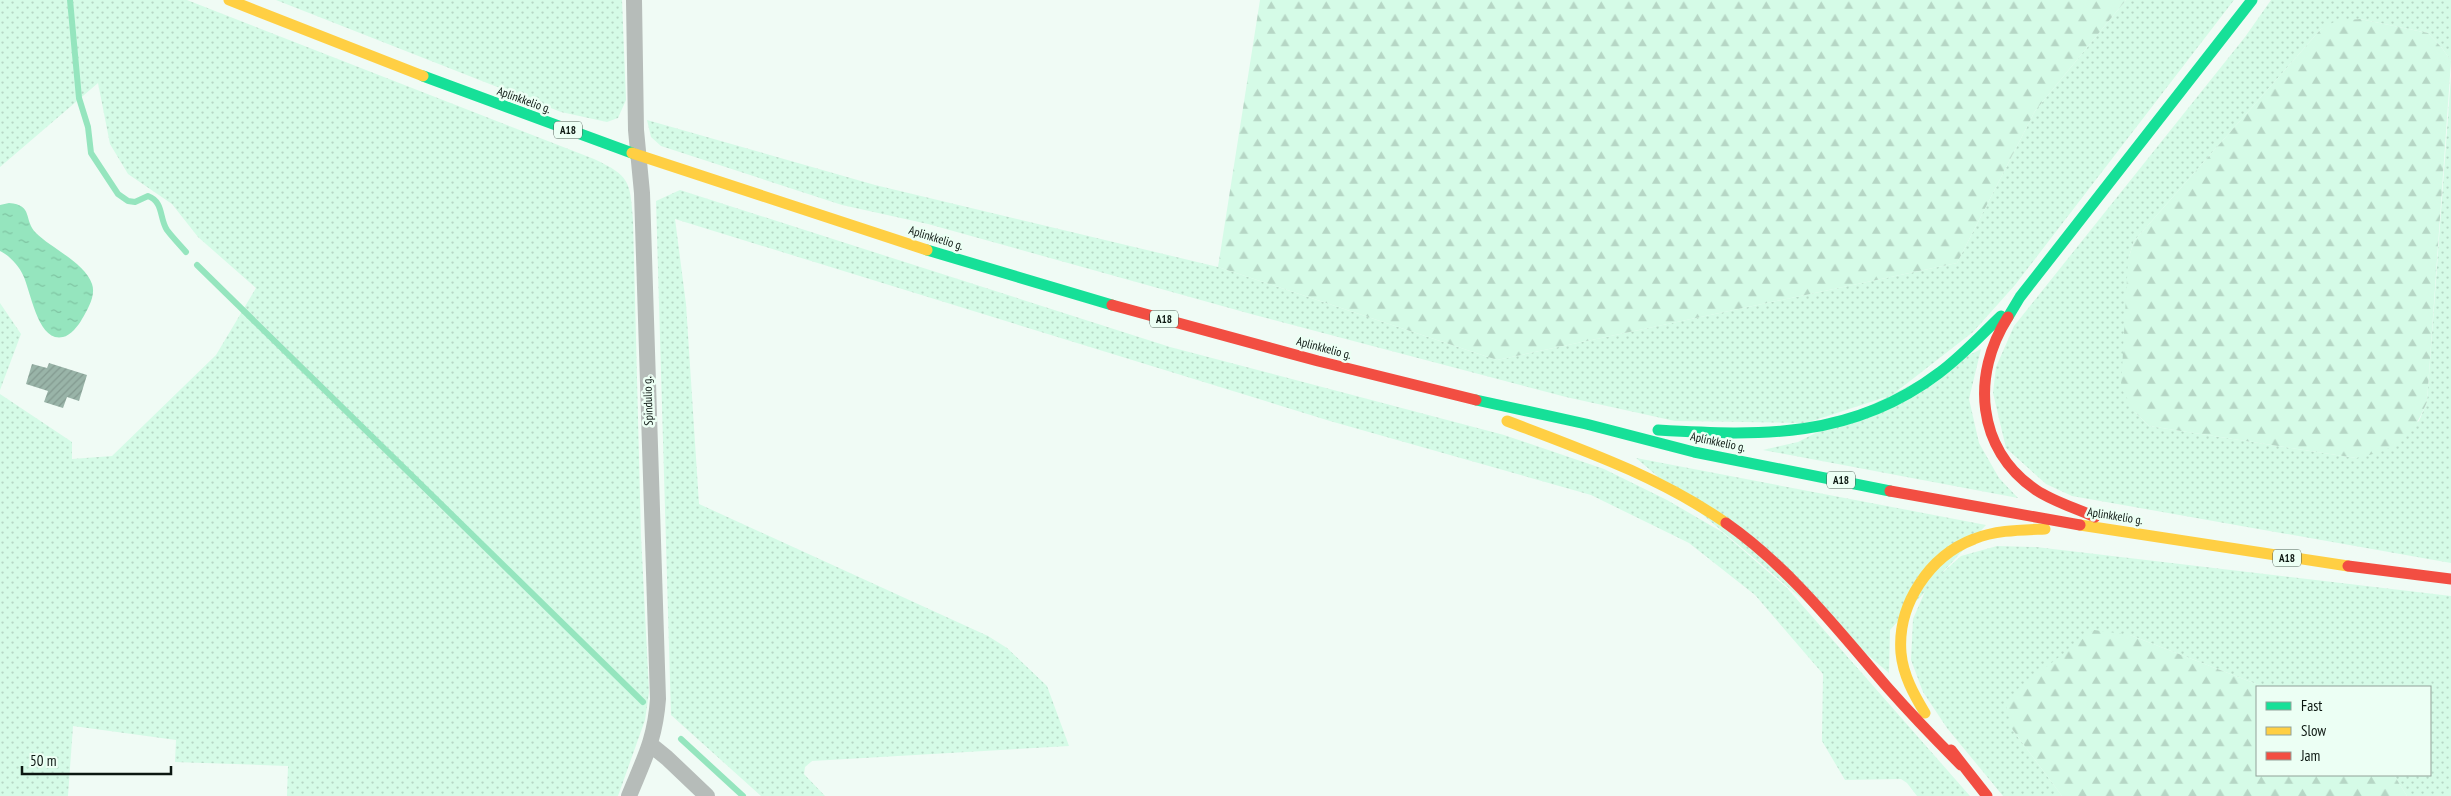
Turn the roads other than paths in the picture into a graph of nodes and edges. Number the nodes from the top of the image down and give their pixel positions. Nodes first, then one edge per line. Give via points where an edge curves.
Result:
1 (228, 0) edge
2 (634, 0) edge
3 (2252, 0) edge
4 (638, 155) junction
5 (2020, 297) junction
6 (1418, 387) junction
7 (1595, 426) junction
8 (2089, 526) junction
9 (2126, 532) junction
10 (2450, 578) edge
11 (651, 745) junction
12 (1961, 765) junction
13 (629, 796) edge
14 (707, 796) edge
15 (1987, 796) edge

1 - 4 highway, Aplinkkelio g. / A18 via 462,92
2 - 4 street, Spindulio g.
3 - 5 highway
4 - 6 highway, Aplinkkelio g. / A18 via 994,270 1209,332
4 - 11 street, Spindulio g. via 642,193 658,699
5 - 7 highway via 1932,379 1899,399 1845,422 1770,435
5 - 9 highway via 1992,347 1984,382 1984,406 1992,440 2006,462 2036,490
6 - 7 highway, Aplinkkelio g. / A18
6 - 12 highway via 1653,479 1736,531 1801,589
7 - 8 highway, Aplinkkelio g. / A18 via 1703,454
8 - 9 highway, Aplinkkelio g. / A18
8 - 12 highway via 2011,531 1988,534 1966,542 1942,557 1924,576 1909,604 1902,629 1902,654 1909,685
9 - 10 highway, Aplinkkelio g. / A18 via 2287,558
11 - 13 street, Spindulio g.
11 - 14 street
12 - 15 highway

